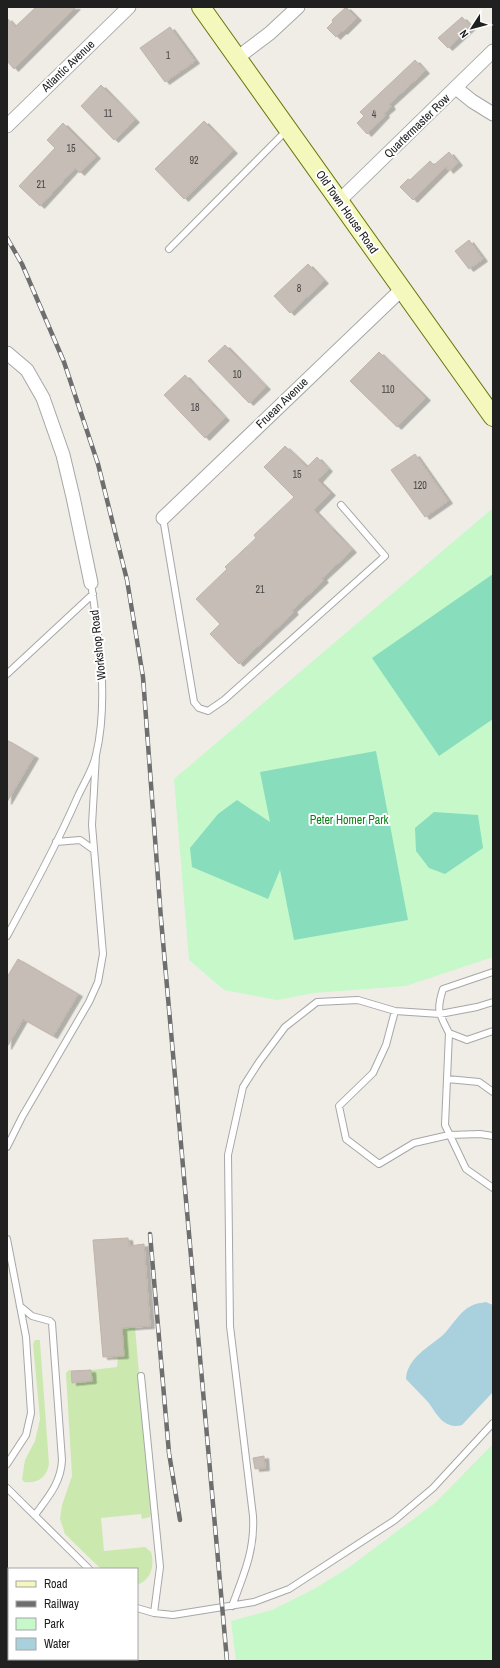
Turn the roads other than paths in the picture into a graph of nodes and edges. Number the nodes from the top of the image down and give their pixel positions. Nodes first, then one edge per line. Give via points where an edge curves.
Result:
1 (129, 7) edge
2 (201, 7) edge
3 (298, 7) edge
4 (493, 51) edge
5 (237, 58) junction
6 (456, 88) junction
7 (493, 114) edge
8 (7, 126) edge
9 (288, 128) junction
10 (339, 201) junction
11 (169, 249) dead end
12 (402, 289) junction
13 (7, 353) edge
14 (493, 417) edge
15 (341, 505) dead end
16 (163, 518) joint
17 (92, 589) junction
18 (7, 674) edge
19 (96, 755) junction
20 (56, 842) junction
21 (94, 850) junction
22 (7, 936) edge
23 (493, 972) edge
24 (493, 1002) edge
25 (395, 1011) junction
26 (440, 1014) junction
27 (493, 1032) edge
28 (449, 1033) junction
29 (447, 1079) junction
30 (493, 1092) edge
31 (449, 1135) junction
32 (493, 1136) edge
33 (7, 1147) edge
34 (493, 1188) edge
35 (7, 1239) edge
36 (20, 1306) junction
37 (141, 1376) dead end
38 (493, 1423) edge
39 (7, 1464) edge
40 (7, 1488) edge
41 (36, 1515) junction
42 (88, 1568) edge
43 (232, 1606) junction
44 (138, 1608) edge
45 (154, 1613) junction

1 - 8 street, Atlantic Avenue
2 - 5 main road, Old Town House Road
3 - 5 street
4 - 6 street, Quartermaster Row
5 - 9 main road, Old Town House Road
6 - 7 street
6 - 10 street, Quartermaster Row
9 - 10 main road, Old Town House Road
9 - 11 lane
10 - 12 main road, Old Town House Road
12 - 14 main road, Old Town House Road
12 - 16 street, Fruean Avenue
13 - 17 street, Workshop Road via 27,370 43,398 72,490
15 - 16 lane via 385,556 224,700 208,711 199,708 194,702
17 - 18 lane
17 - 19 lane, Workshop Road via 103,691
19 - 20 lane, Workshop Road
19 - 21 lane via 92,808
20 - 21 lane via 80,840
20 - 22 lane, Workshop Road
21 - 33 lane via 103,954 98,982
23 - 26 lane via 443,989 438,1004
24 - 26 lane
25 - 26 lane
25 - 31 lane via 386,1045 373,1073 339,1106 346,1139 379,1164 414,1142
25 - 43 lane via 358,1000 317,1002 285,1027 258,1062 243,1087 228,1155 230,1326 254,1536 250,1556
26 - 28 lane
27 - 28 lane via 467,1040
28 - 29 lane
29 - 30 lane via 480,1082
29 - 31 lane via 445,1125
31 - 32 lane
31 - 34 lane via 466,1168
35 - 36 lane
36 - 39 lane via 26,1337 31,1413 26,1435
36 - 41 lane via 32,1316 52,1323 61,1453 60,1477
37 - 45 lane via 160,1567
38 - 43 lane via 434,1488 395,1520 289,1589 266,1599
40 - 41 lane
41 - 42 lane
43 - 45 lane via 173,1615
44 - 45 lane

